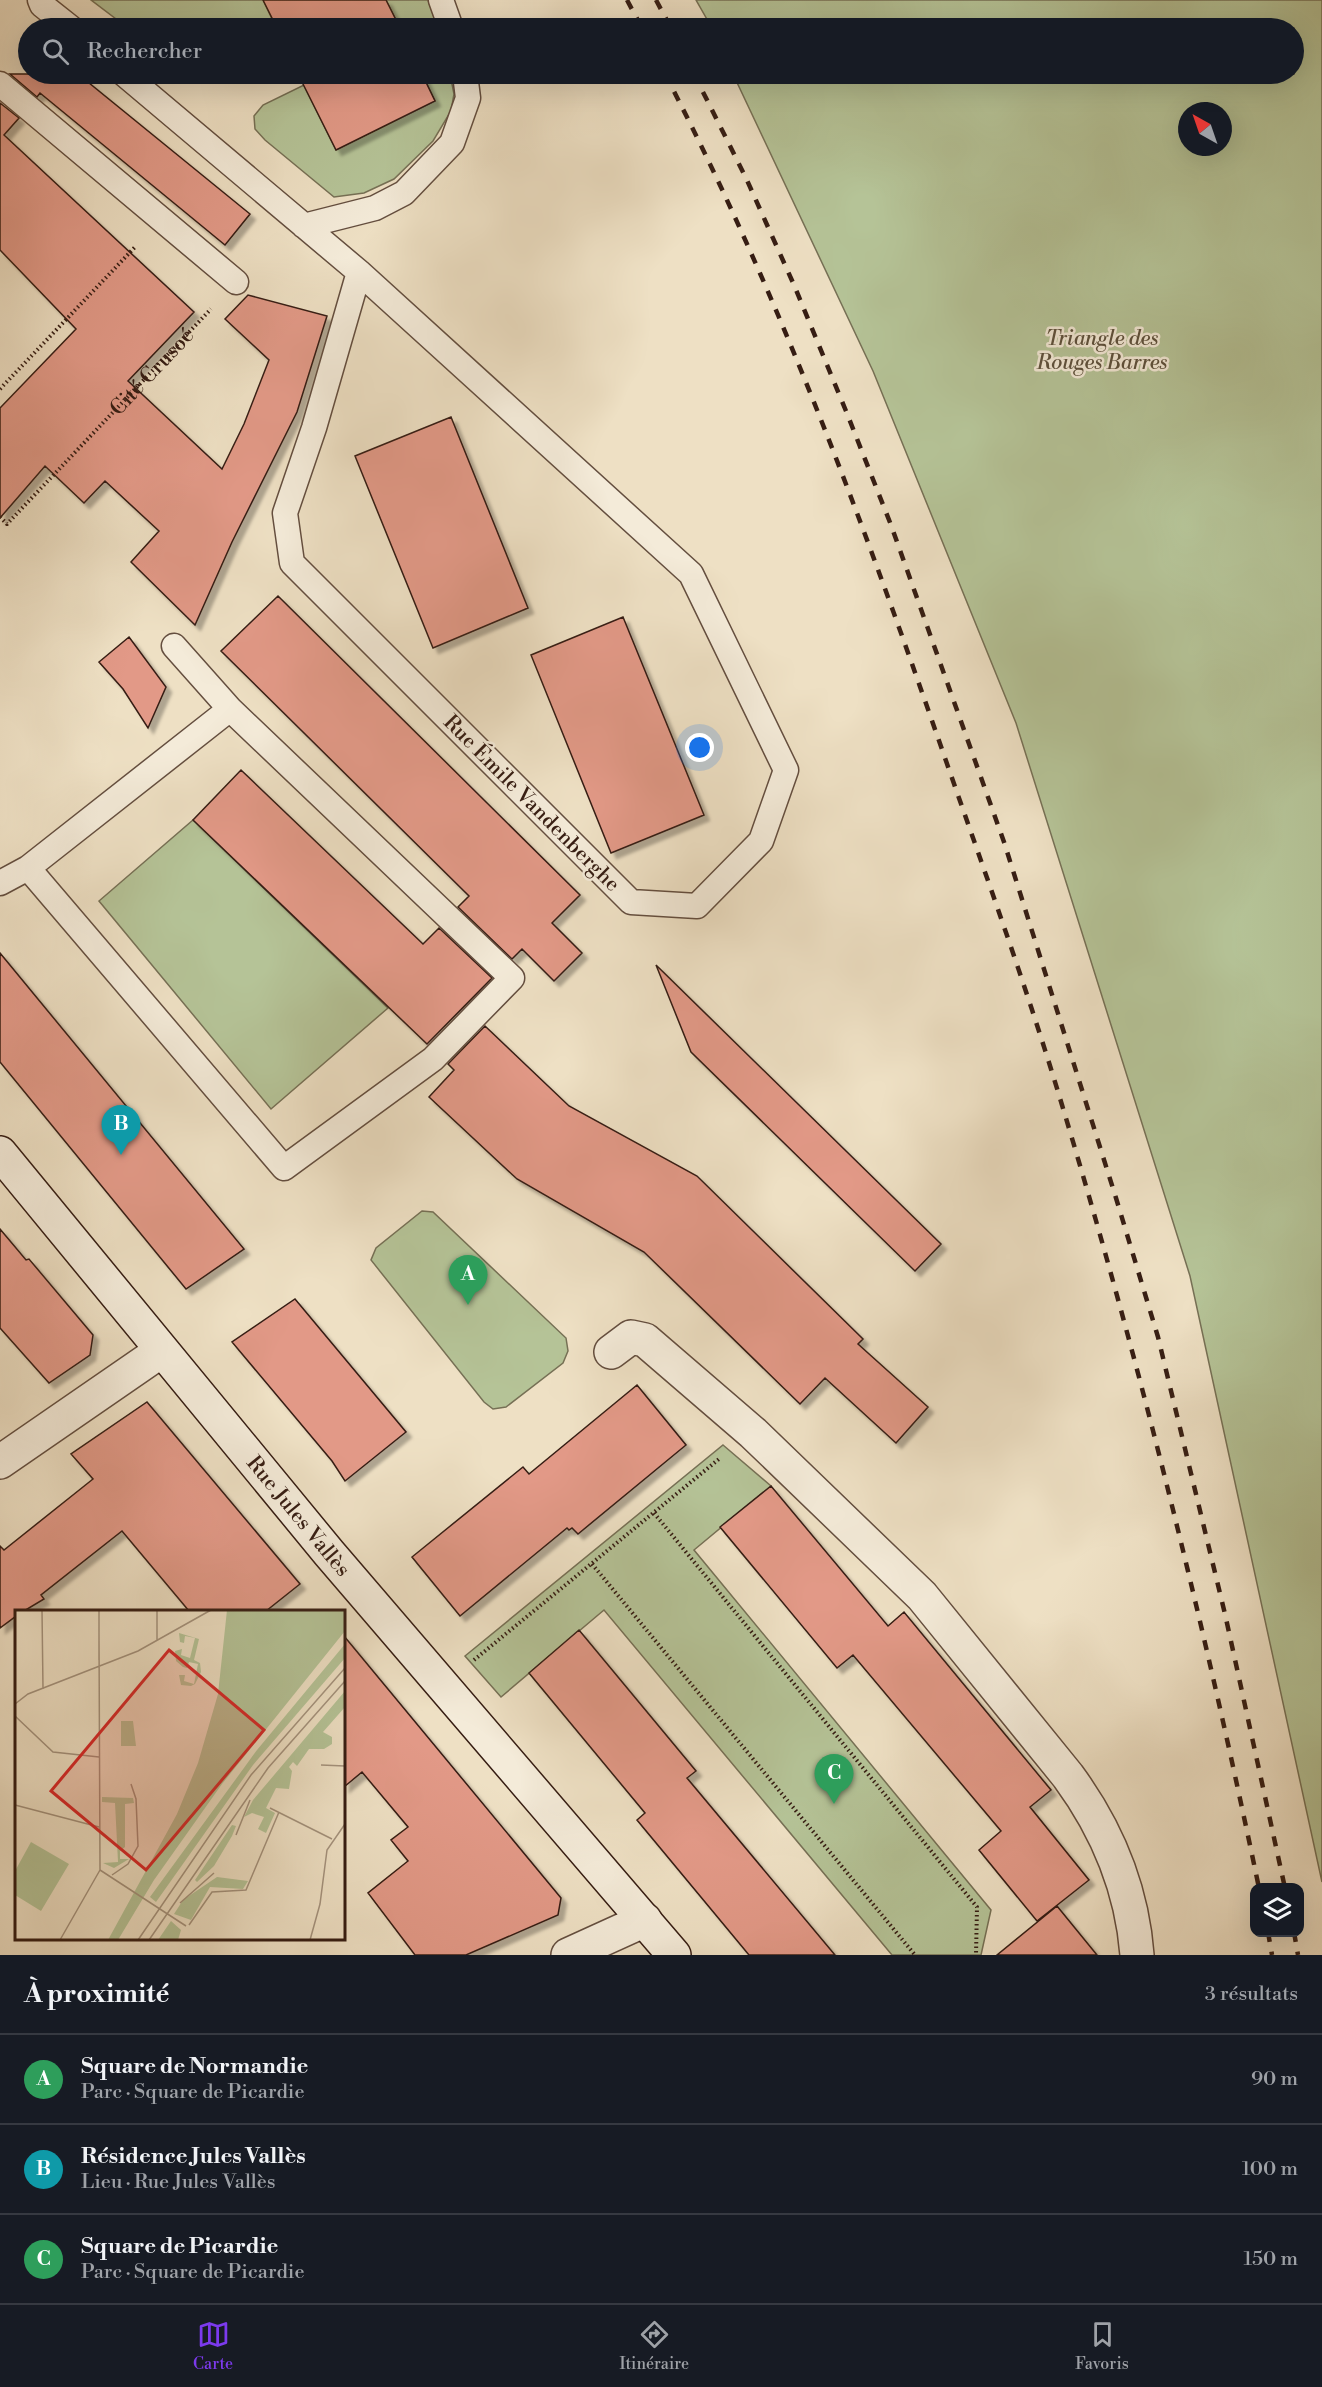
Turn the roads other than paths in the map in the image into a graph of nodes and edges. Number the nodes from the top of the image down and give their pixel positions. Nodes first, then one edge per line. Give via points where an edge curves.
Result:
1 (40, 0) edge
2 (441, 0) edge
3 (59, 18) edge
4 (447, 18) edge
5 (0, 84) edge
6 (136, 84) edge
7 (466, 84) edge
8 (304, 226) junction
9 (359, 272) junction
10 (236, 282) road end
11 (174, 646) dead end
12 (230, 709) junction
13 (28, 868) junction
14 (0, 883) edge
15 (0, 1153) edge
16 (161, 1351) junction
17 (610, 1352) dead end
18 (0, 1462) edge
19 (645, 1920) junction
20 (568, 1955) edge
21 (674, 1955) edge
22 (1137, 1955) edge

1 - 3 lane
2 - 4 lane
5 - 10 lane
6 - 8 lane, Rue Émile Vandenberghe
7 - 8 lane via 468,98 452,143 404,193 375,208
8 - 9 lane, Rue Émile Vandenberghe
9 - 9 lane, Rue Émile Vandenberghe via 690,574 786,770 761,841 697,906 631,902 292,563 285,513
11 - 12 lane
12 - 13 lane
12 - 13 lane via 512,978 433,1059 284,1168
13 - 14 lane
15 - 16 street, Rue Jules Vallès
16 - 18 street
16 - 19 street, Rue Jules Vallès via 328,1553
17 - 22 street via 631,1337 645,1340 753,1432 922,1596 1095,1814 1119,1871
19 - 20 street
19 - 21 street, Rue Jules Vallès

